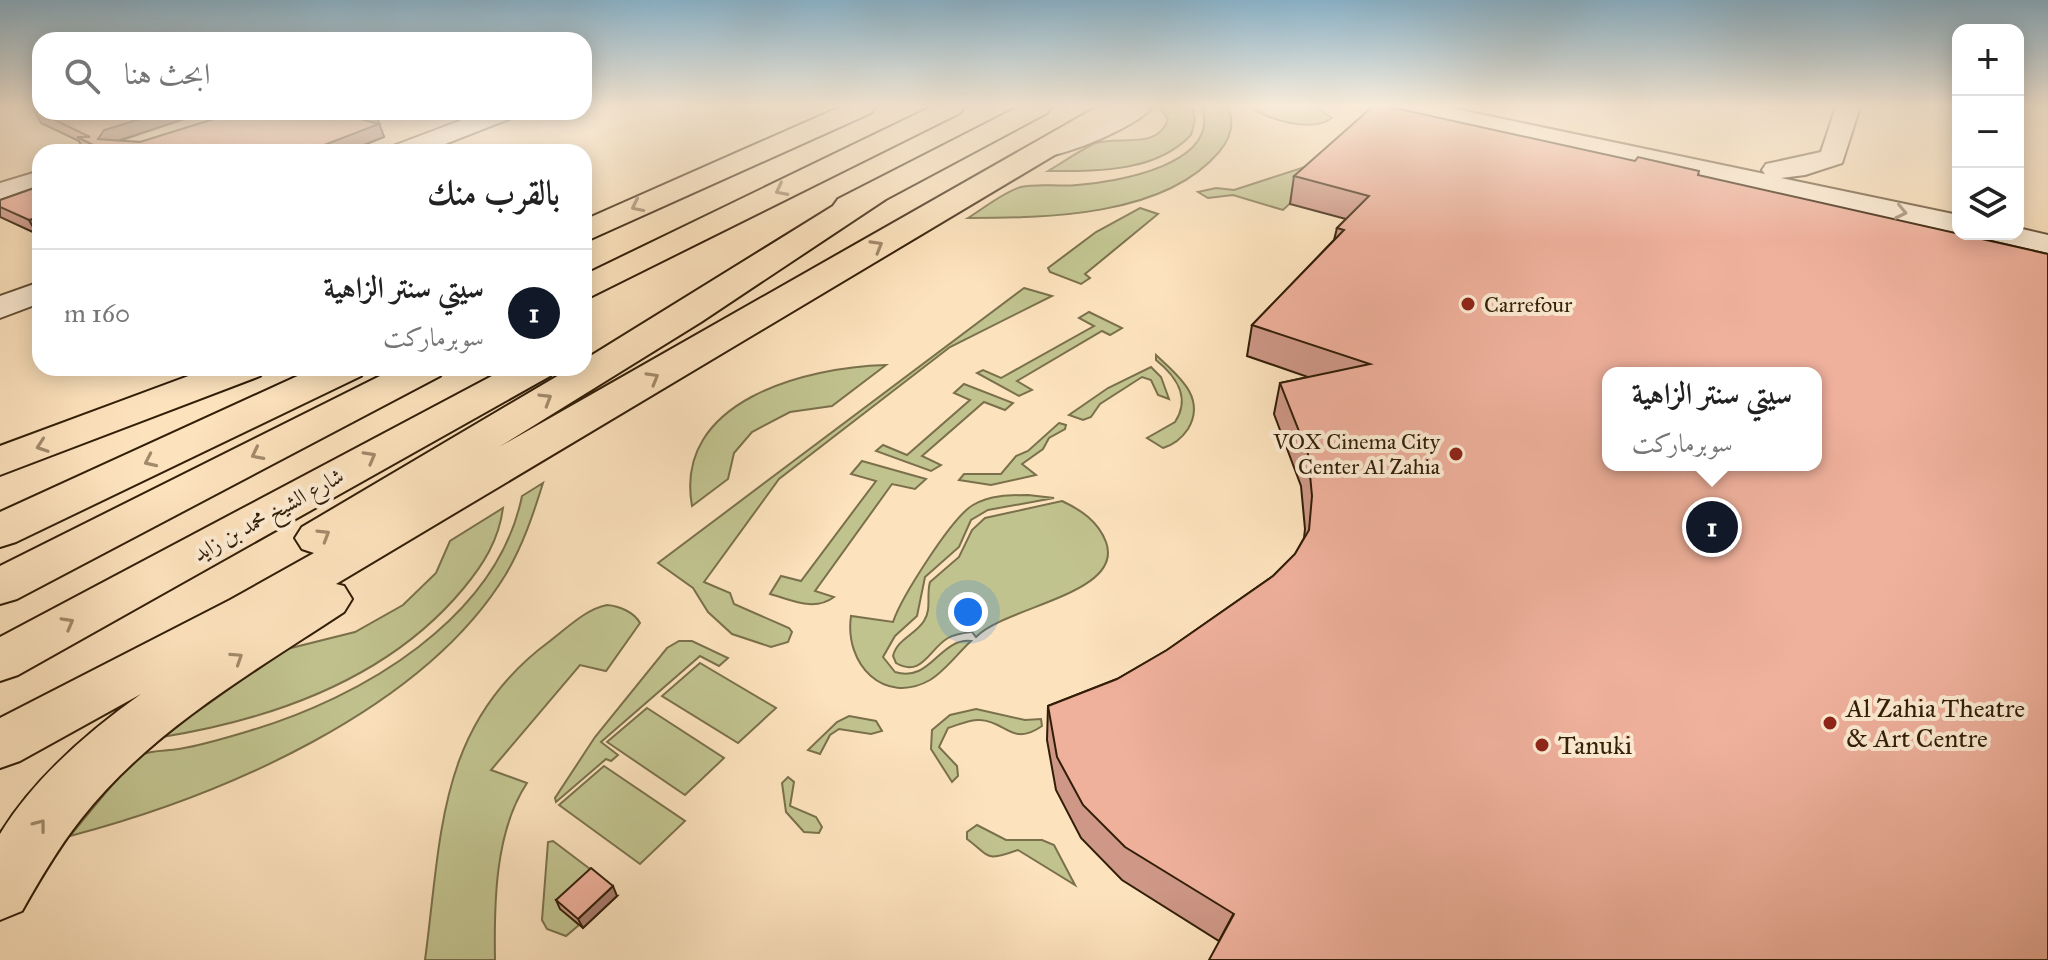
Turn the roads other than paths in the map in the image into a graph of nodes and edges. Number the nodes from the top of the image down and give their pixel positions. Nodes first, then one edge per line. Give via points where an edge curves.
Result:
1 (762, 152) edge
2 (803, 152) edge
3 (861, 152) edge
4 (954, 152) edge
5 (1040, 152) edge
6 (1622, 152) edge
7 (1689, 152) edge
8 (1850, 152) edge
9 (1851, 168) junction
10 (1776, 170) junction
11 (32, 182) edge
12 (0, 192) edge
13 (1924, 193) junction
14 (874, 194) junction
15 (1952, 198) edge
16 (2024, 212) edge
17 (2048, 217) edge
18 (1952, 223) edge
19 (592, 228) edge
20 (2024, 239) edge
21 (2048, 244) edge
22 (592, 252) edge
23 (592, 285) edge
24 (32, 295) edge
25 (0, 308) edge
26 (592, 338) edge
27 (592, 372) edge
28 (225, 376) edge
29 (330, 376) edge
30 (410, 376) edge
31 (521, 376) edge
32 (586, 376) edge
33 (561, 431) junction
34 (0, 461) edge
35 (0, 531) edge
36 (0, 587) edge
37 (0, 661) edge
38 (0, 744) edge
39 (0, 891) edge

1 -> 19 highway
2 - 22 highway
3 -> 23 highway
4 - 14 highway
33 -> 5 highway
6 -> 18 street
7 - 10 street
8 - 9 street
9 - 10 street
9 - 13 street
10 - 13 street
11 - 12 street
13 - 15 street
14 - 26 highway
27 -> 14 highway
16 - 17 street
20 - 21 street
24 - 25 street
28 -> 34 highway
29 -> 35 highway
30 -> 36 highway
37 -> 31 highway, شارع الشيخ محمد بن زايد
38 -> 32 highway via 233,590
33 - 38 highway via 248,613
39 -> 33 highway via 60,799 127,734 502,485

